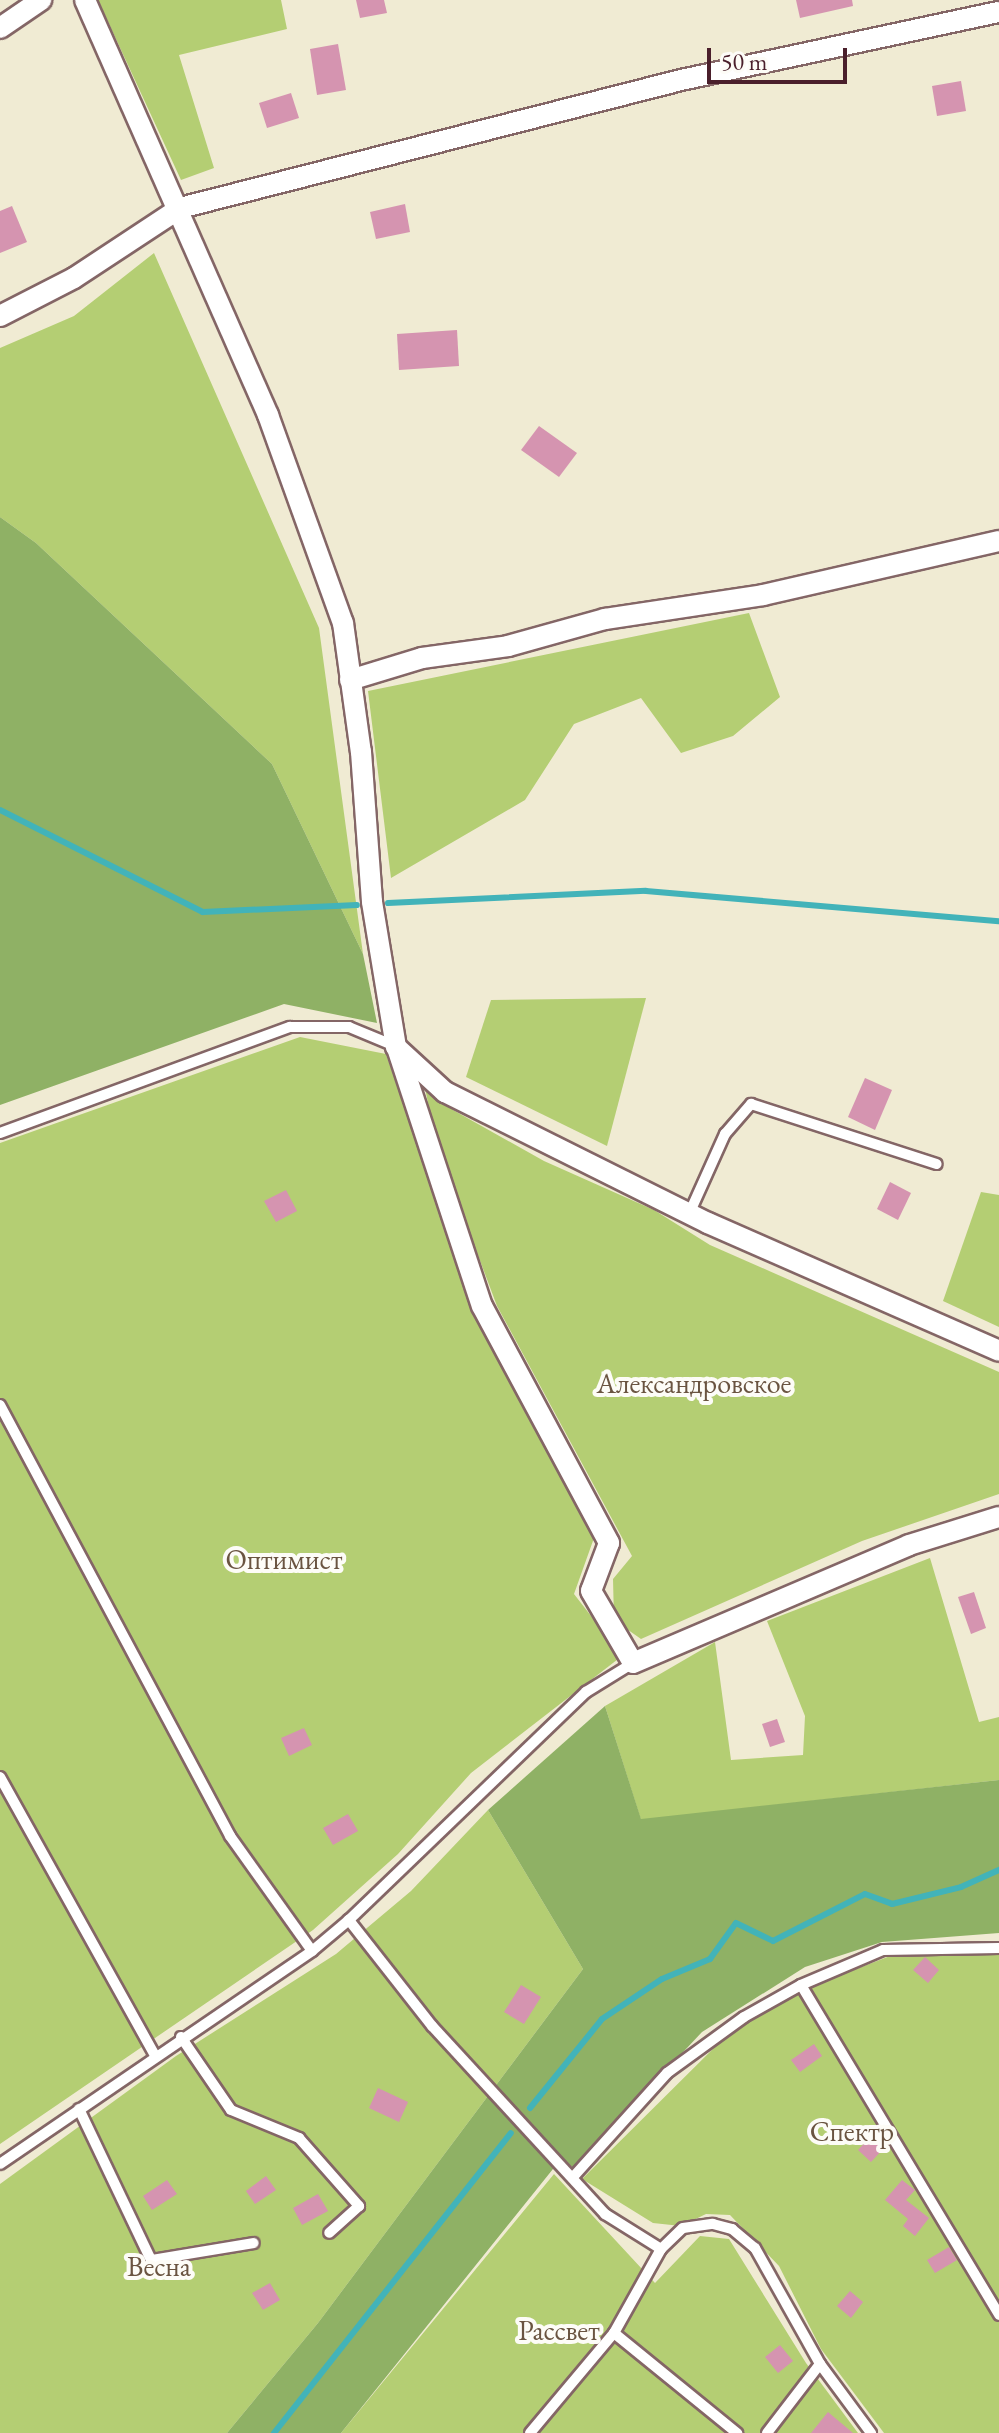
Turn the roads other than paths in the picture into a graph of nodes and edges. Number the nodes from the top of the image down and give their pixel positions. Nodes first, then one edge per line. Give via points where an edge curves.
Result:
1 (41, 0) edge
2 (85, 0) edge
3 (999, 12) edge
4 (0, 28) edge
5 (180, 208) junction
6 (0, 316) edge
7 (999, 541) edge
8 (350, 680) junction
9 (396, 1047) junction
10 (0, 1133) edge
11 (937, 1164) dead end
12 (689, 1214) junction
13 (999, 1351) edge
14 (0, 1405) edge
15 (999, 1517) edge
16 (633, 1663) junction
17 (0, 1777) edge
18 (349, 1920) junction
19 (996, 1949) edge
20 (312, 1951) junction
21 (999, 1961) edge
22 (801, 1985) junction
23 (181, 2037) junction
24 (155, 2055) junction
25 (79, 2109) junction
26 (0, 2164) edge
27 (574, 2176) junction
28 (329, 2233) dead end
29 (254, 2243) dead end
30 (661, 2249) junction
31 (999, 2315) edge
32 (614, 2333) junction
33 (820, 2364) junction
34 (530, 2433) edge
35 (737, 2433) edge
36 (767, 2433) edge
37 (871, 2433) edge

1 - 4 street
2 - 5 street
3 - 5 street via 681,80
5 - 6 street via 74,278
5 - 8 street via 268,415 343,623
7 - 8 street via 763,595 605,619 508,646 422,658
8 - 9 street via 372,902
9 - 10 lane via 349,1027 290,1027
9 - 12 street via 445,1092
9 - 16 street via 482,1306 609,1543 591,1591
11 - 12 lane via 751,1104 725,1134
12 - 13 street
14 - 20 lane via 230,1836
15 - 16 street via 909,1545
16 - 18 lane via 586,1692
17 - 24 lane
18 - 20 lane
18 - 27 lane via 432,2026
19 - 21 lane
19 - 22 lane via 883,1950
20 - 23 lane
22 - 27 lane via 744,2017 667,2073
22 - 31 lane
23 - 24 lane
23 - 28 lane via 231,2110 299,2138 359,2206
24 - 25 lane
25 - 26 lane
25 - 29 lane via 151,2260
27 - 30 lane via 605,2214
30 - 32 lane
30 - 33 lane via 683,2228 713,2224 732,2229 755,2248
32 - 34 lane
32 - 35 lane
33 - 36 lane
33 - 37 lane

